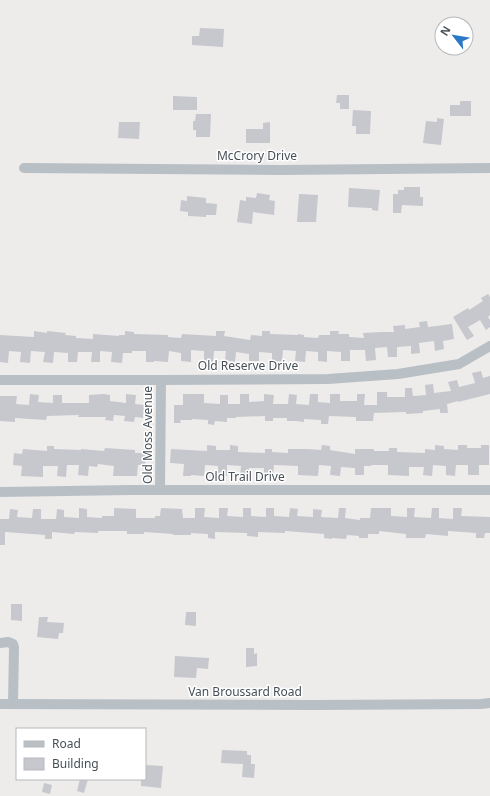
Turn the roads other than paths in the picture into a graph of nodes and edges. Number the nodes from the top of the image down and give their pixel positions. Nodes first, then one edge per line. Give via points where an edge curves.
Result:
1 (24, 168) dead end
2 (490, 168) edge
3 (490, 346) edge
4 (0, 380) edge
5 (161, 380) junction
6 (160, 490) junction
7 (490, 490) edge
8 (0, 492) edge
9 (0, 643) edge
10 (490, 703) edge
11 (0, 704) edge
12 (13, 704) junction

1 - 2 street, McCrory Drive
3 - 5 street, Old Reserve Drive via 459,364 398,374 328,379
4 - 5 street, Old Reserve Drive
5 - 6 street, Old Moss Avenue
6 - 7 street, Old Trail Drive
6 - 8 street, Old Trail Drive
9 - 12 street via 10,642 14,647
10 - 12 street, Van Broussard Road
11 - 12 street, Van Broussard Road

